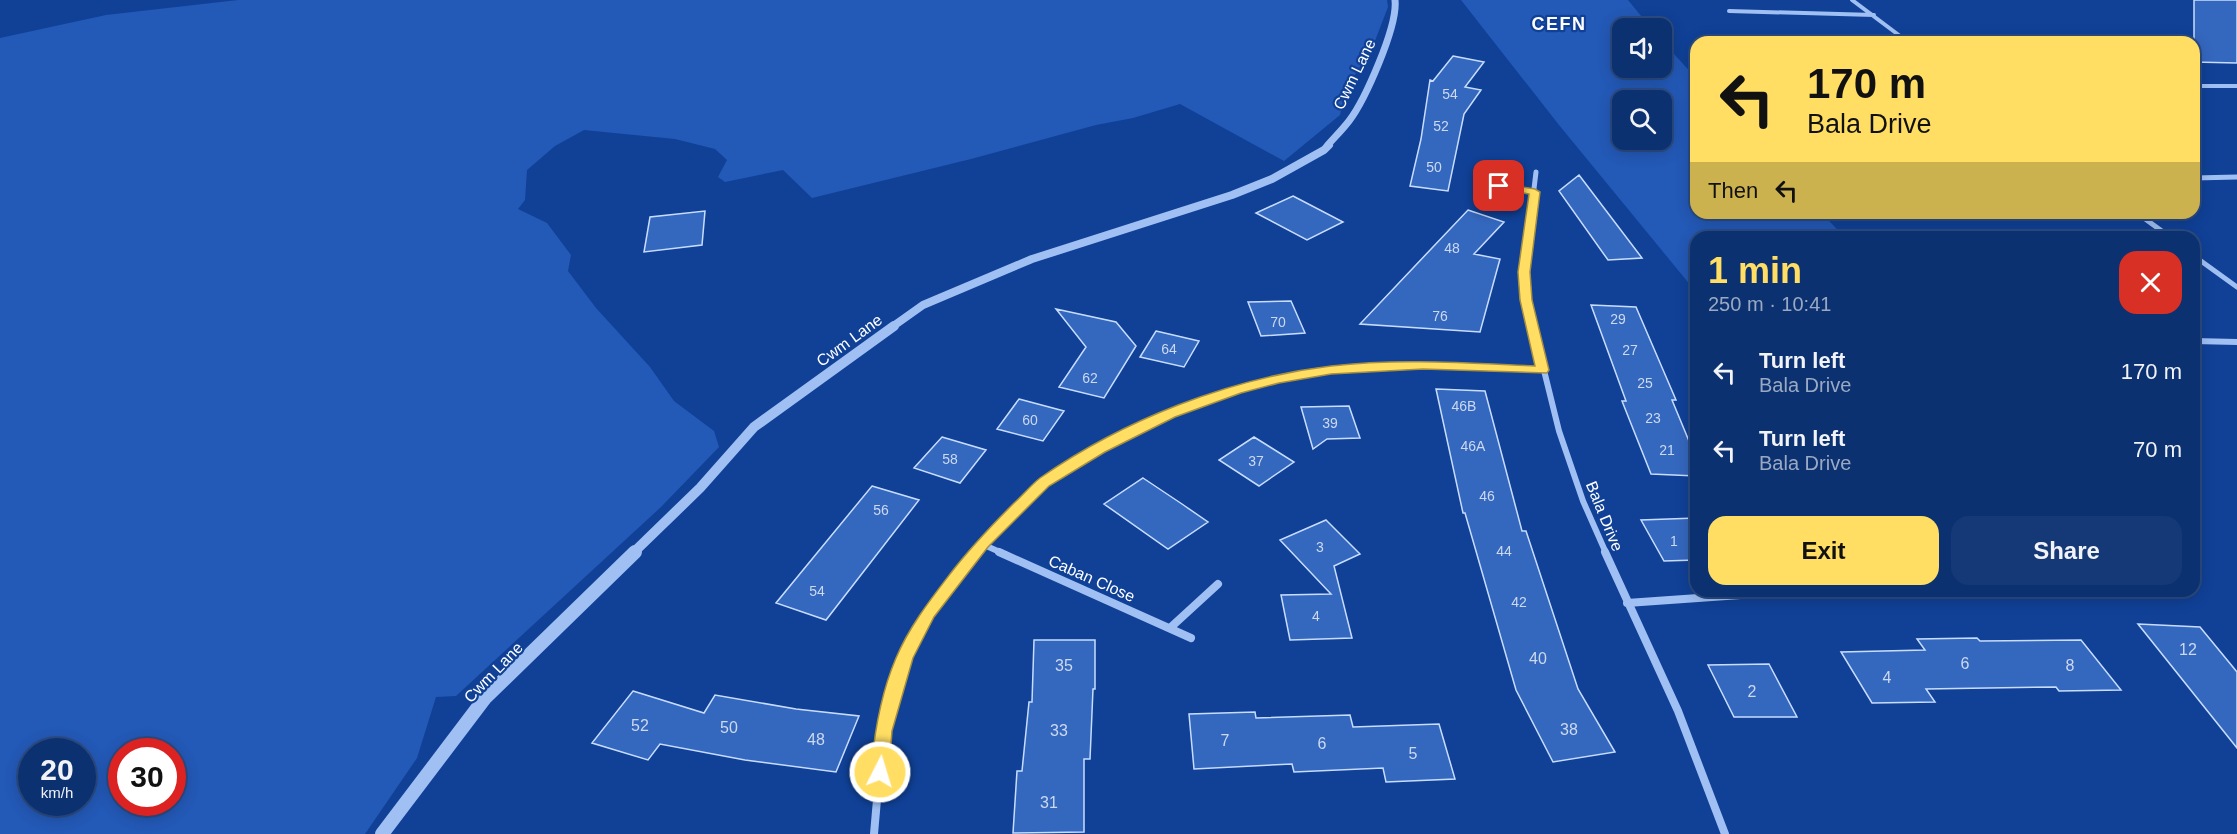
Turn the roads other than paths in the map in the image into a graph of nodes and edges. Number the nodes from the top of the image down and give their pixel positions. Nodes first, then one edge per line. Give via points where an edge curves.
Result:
1 (1395, 0) edge
2 (1852, 0) edge
3 (1729, 11) dead end
4 (1874, 15) junction
5 (1900, 36) edge
6 (2200, 86) edge
7 (2237, 86) edge
8 (1536, 172) dead end
9 (2237, 177) edge
10 (2200, 178) edge
11 (1481, 183) dead end
12 (1535, 192) junction
13 (2146, 219) edge
14 (2162, 231) edge
15 (2200, 259) edge
16 (2237, 287) edge
17 (2200, 341) edge
18 (2237, 342) edge
19 (1542, 370) junction
20 (982, 544) junction
21 (1218, 584) dead end
22 (1712, 597) edge
23 (1627, 603) junction
24 (1170, 628) junction
25 (1191, 638) dead end
26 (382, 834) edge
27 (874, 834) edge
28 (1725, 834) edge

1 - 26 street, Cwm Lane via 1388,38 1366,90 1350,120 1324,150 1272,179 1232,195 1032,259 924,305 754,427 700,488 485,698
2 - 4 street
3 - 4 street
4 - 5 street
6 - 7 street
8 - 12 street, Bala Drive
9 - 10 street
11 - 12 street
12 - 19 street, Bala Drive via 1524,272 1526,300
13 - 14 street
15 - 16 street
17 - 18 street
19 - 20 street via 1423,365 1331,370 1237,390 1170,414 1100,448 1044,482
19 - 23 street, Bala Drive via 1583,501
20 - 24 street, Caban Close
20 - 27 street via 928,613 904,658 884,731
21 - 24 street
22 - 23 street
23 - 28 street, Bala Drive via 1678,711
24 - 25 street, Caban Close

